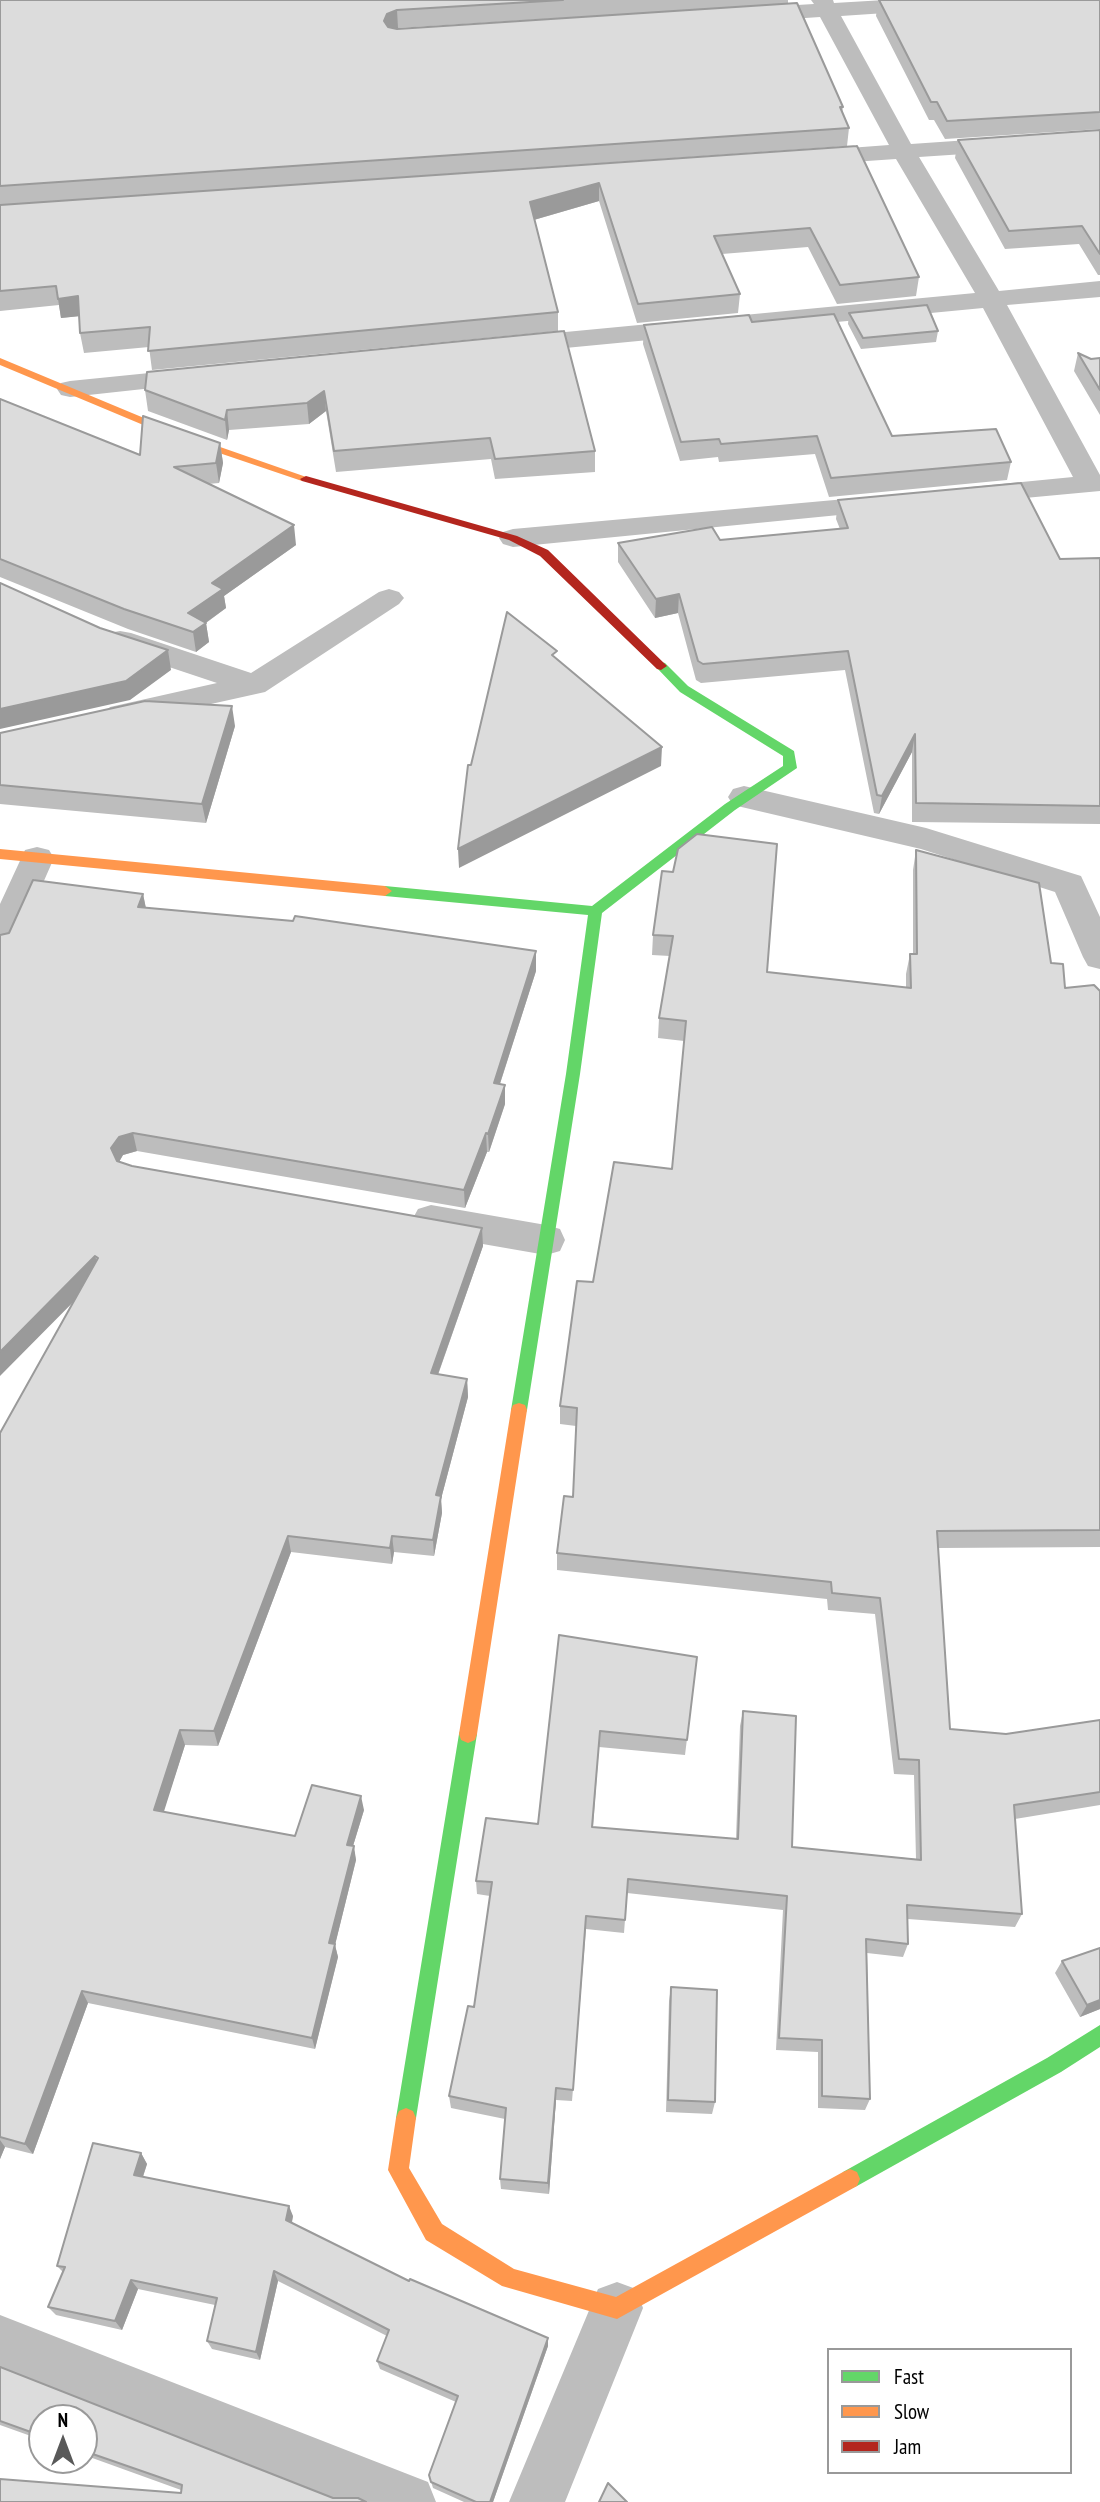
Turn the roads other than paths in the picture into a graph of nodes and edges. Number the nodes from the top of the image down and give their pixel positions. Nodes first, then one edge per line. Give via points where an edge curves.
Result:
1 (990, 0) edge
2 (825, 5) edge
3 (730, 16) edge
4 (1100, 138) edge
5 (904, 152) junction
6 (779, 160) edge
7 (1100, 289) edge
8 (990, 297) junction
9 (482, 348) edge
10 (0, 361) edge
11 (221, 374) edge
12 (70, 389) junction
13 (1096, 484) edge
14 (513, 538) junction
15 (389, 598) dead end
16 (93, 628) edge
17 (254, 685) junction
18 (97, 719) edge
19 (744, 797) junction
20 (0, 853) edge
21 (37, 858) junction
22 (595, 911) junction
23 (1097, 939) edge
24 (0, 942) edge
25 (396, 1214) edge
26 (547, 1240) junction
27 (1100, 2035) edge
28 (617, 2308) junction
29 (0, 2342) edge
30 (408, 2502) edge
31 (537, 2502) edge

1 - 2 street
2 - 3 street
2 - 5 street
4 - 5 street
5 - 6 street
5 - 8 street
7 - 8 street
8 - 9 street
8 - 13 street
10 - 12 street
11 - 12 street
12 - 14 street via 176,435 334,488
13 - 14 street
14 - 19 street via 544,553 684,689 789,754 790,768
15 - 17 street
16 - 17 street
17 - 18 street
19 - 22 street
19 - 23 street via 926,839 1069,884
20 - 21 street
21 - 22 street
21 - 24 street
22 - 26 street
25 - 26 street
26 - 28 street via 398,2170 434,2232 510,2278
27 - 28 street
28 - 31 street
29 - 30 street

